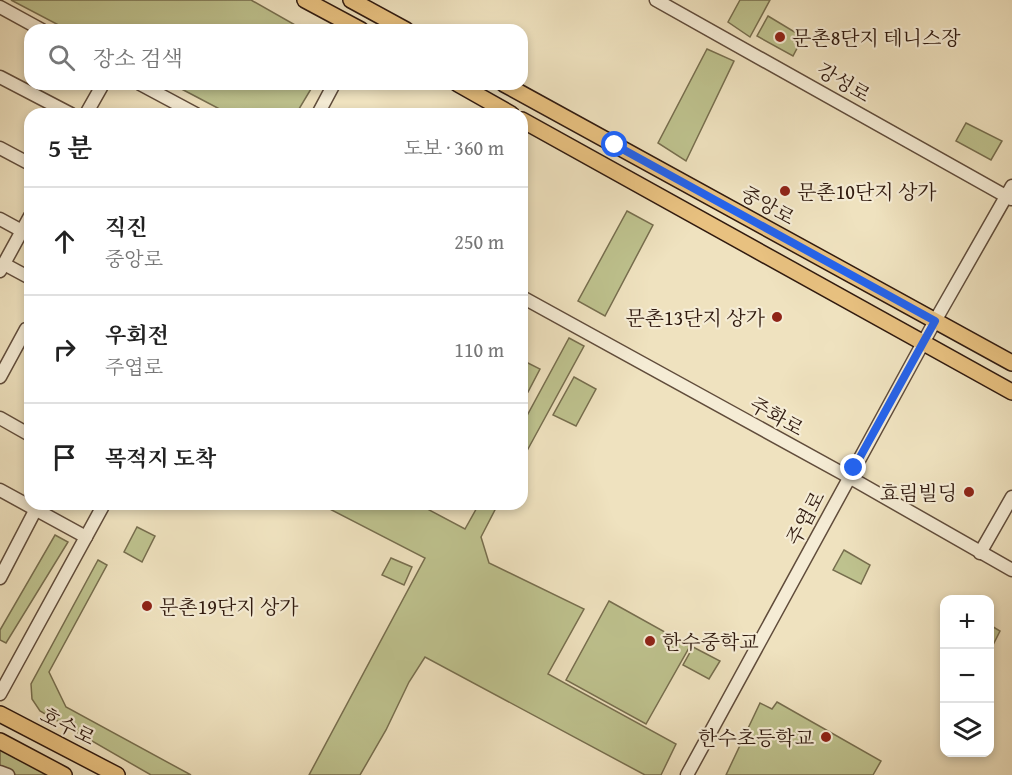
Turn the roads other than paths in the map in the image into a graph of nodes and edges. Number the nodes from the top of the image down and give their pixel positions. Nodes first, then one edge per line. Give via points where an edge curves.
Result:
1 (305, 0) edge
2 (351, 0) edge
3 (656, 0) edge
4 (378, 6) edge
5 (0, 7) edge
6 (31, 24) edge
7 (351, 24) edge
8 (367, 24) edge
9 (398, 24) edge
10 (0, 77) edge
11 (24, 90) edge
12 (25, 90) edge
13 (100, 90) edge
14 (151, 90) edge
15 (331, 90) edge
16 (469, 90) edge
17 (515, 90) edge
18 (59, 108) edge
19 (89, 108) edge
20 (185, 108) edge
21 (321, 108) edge
22 (500, 108) edge
23 (528, 123) edge
24 (0, 148) edge
25 (24, 161) edge
26 (1010, 194) edge
27 (0, 219) edge
28 (24, 227) edge
29 (22, 231) junction
30 (2, 268) edge
31 (24, 276) edge
32 (528, 300) edge
33 (935, 321) junction
34 (24, 333) edge
35 (923, 344) junction
36 (1012, 363) edge
37 (0, 377) edge
38 (1012, 392) edge
39 (0, 418) edge
40 (24, 427) edge
41 (849, 477) junction
42 (0, 490) edge
43 (1012, 497) edge
44 (24, 501) edge
45 (35, 510) edge
46 (42, 510) edge
47 (101, 510) edge
48 (86, 537) junction
49 (980, 553) junction
50 (1012, 570) edge
51 (1, 573) edge
52 (0, 694) edge
53 (0, 714) edge
54 (0, 741) edge
55 (0, 772) edge
56 (8, 775) edge
57 (64, 775) edge
58 (117, 775) edge
59 (687, 775) edge

1 - 7 main road
2 - 4 main road
3 - 26 street, 강성로
4 - 8 main road
4 - 9 main road
5 - 6 street
10 - 11 street
12 - 18 street
13 - 19 street
14 - 20 street
15 - 21 street
16 - 22 main road
17 - 33 main road, 중앙로
23 - 35 main road
24 - 25 street
26 - 33 street, 주엽로
27 - 29 street
28 - 29 street
29 - 30 street
30 - 31 street
32 - 41 street, 주화로
33 - 35 street, 주엽로
33 - 36 main road, 중앙로
34 - 37 street
35 - 38 main road
35 - 41 street, 주엽로
39 - 40 street
41 - 49 street, 주화로
41 - 59 street, 주엽로
42 - 44 street
43 - 49 street
45 - 51 street
46 - 48 street
47 - 48 street
48 - 52 street
49 - 50 street, 주화로
53 - 58 main road, 호수로
54 - 57 main road
55 - 56 street

